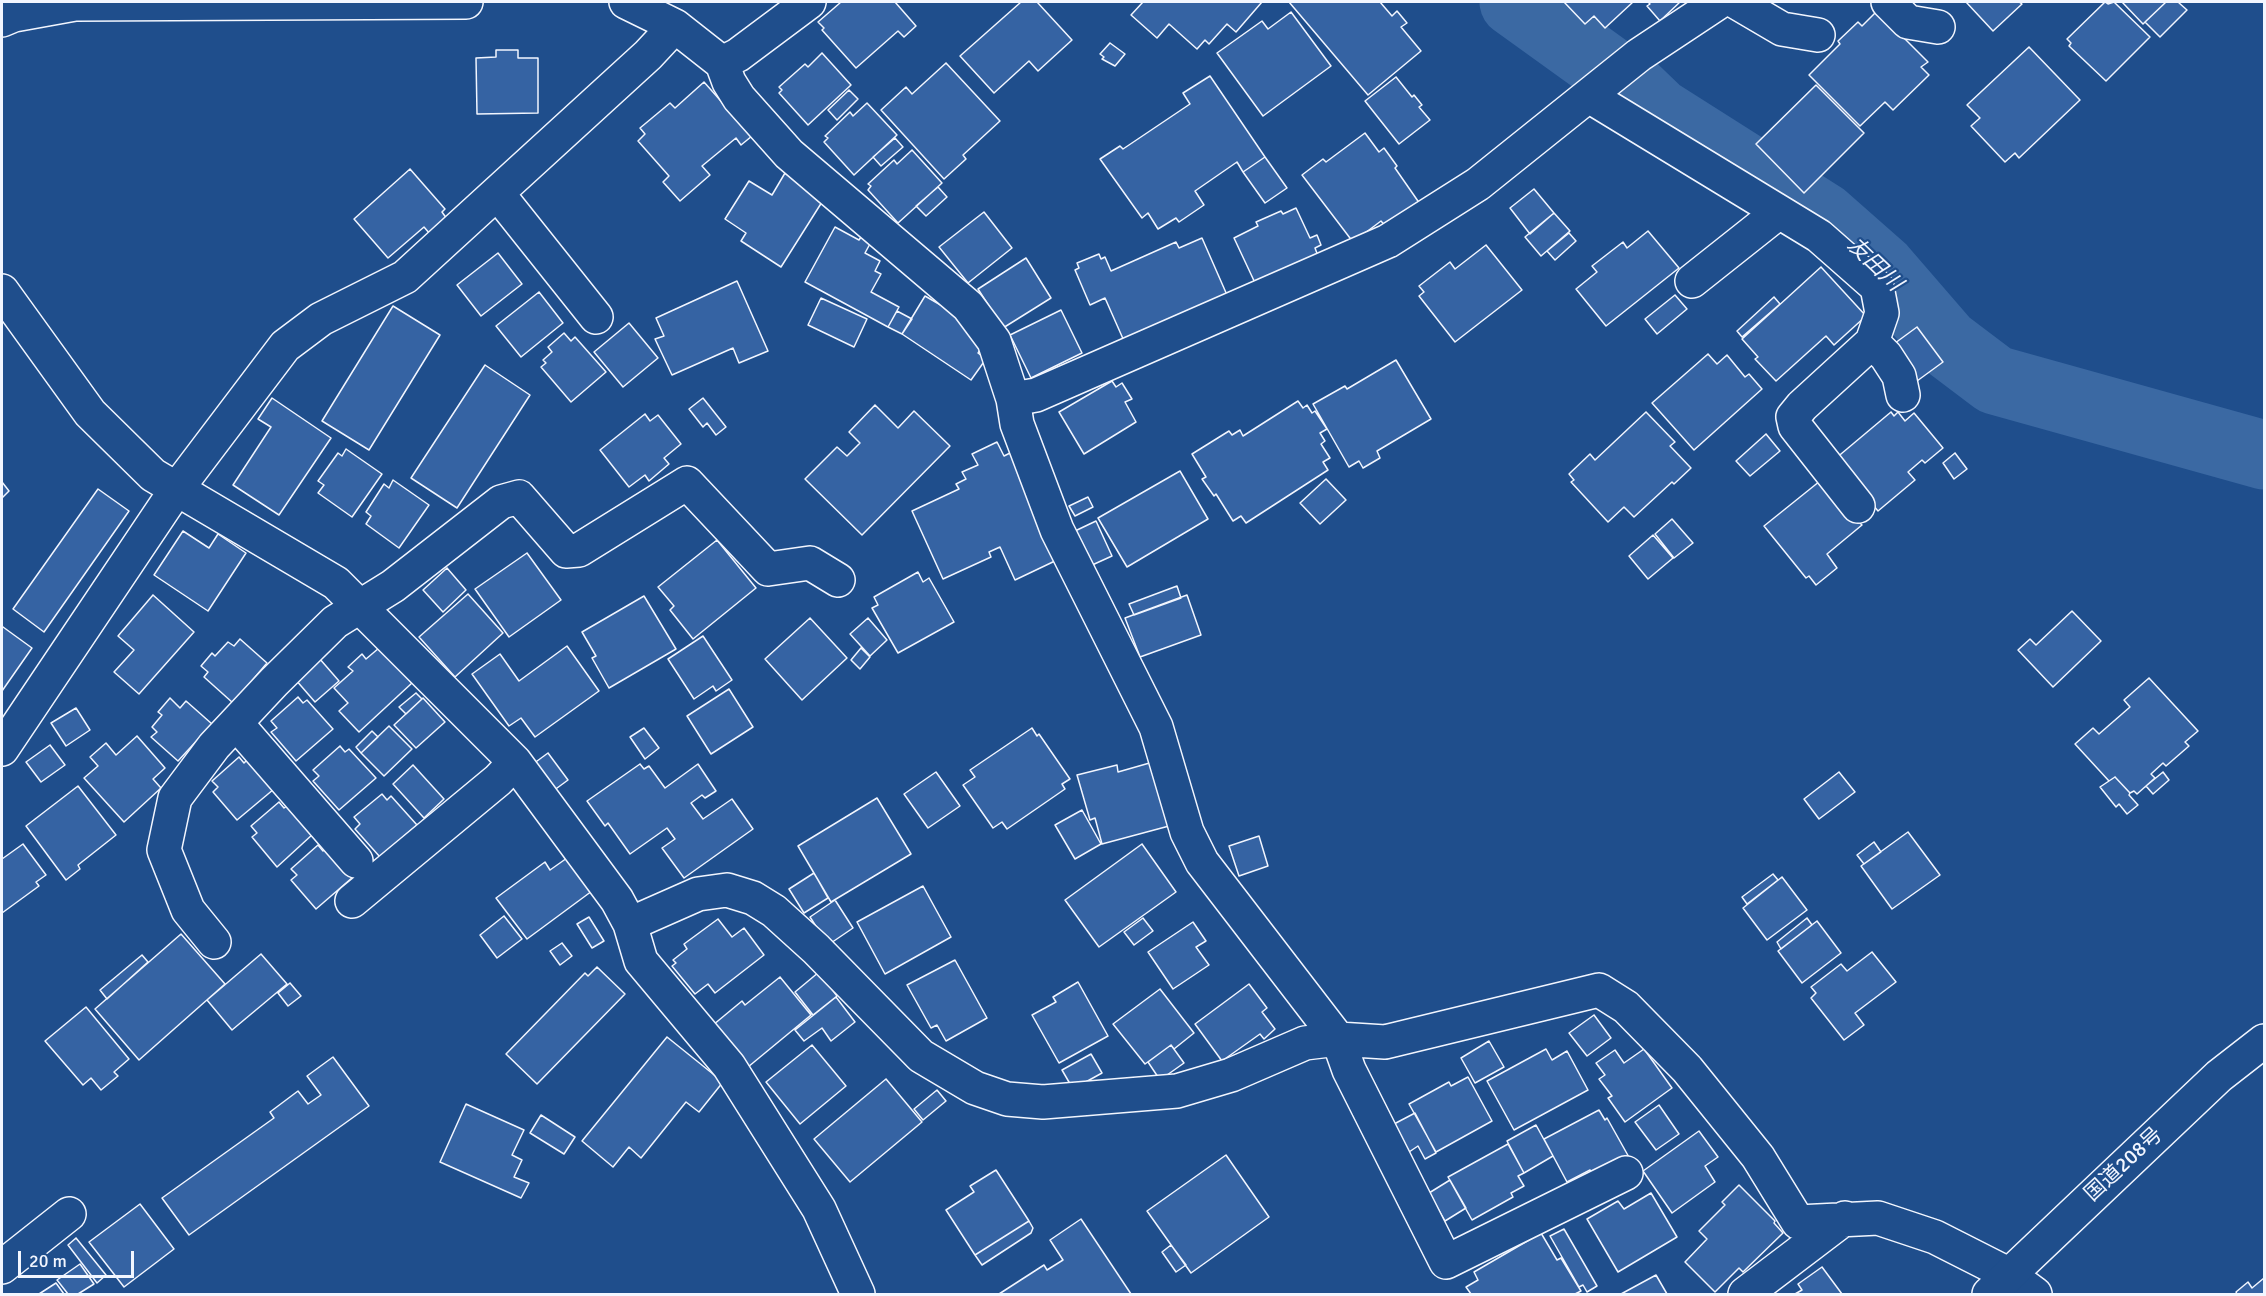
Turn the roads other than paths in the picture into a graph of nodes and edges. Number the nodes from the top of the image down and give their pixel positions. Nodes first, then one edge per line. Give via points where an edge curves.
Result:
1 (381, 2) edge
2 (466, 2) edge
3 (626, 2) edge
4 (809, 2) edge
5 (1719, 2) edge
6 (1736, 2) edge
7 (1888, 2) edge
8 (75, 3) edge
9 (2, 20) edge
10 (675, 26) junction
11 (1938, 27) dead end
12 (1818, 35) dead end
13 (722, 63) junction
14 (1594, 92) junction
15 (498, 194) junction
16 (1779, 212) junction
17 (1692, 281) dead end
18 (2, 291) edge
19 (596, 317) dead end
20 (1872, 342) junction
21 (1903, 395) dead end
22 (1013, 399) junction
23 (176, 490) junction
24 (1858, 506) dead end
25 (838, 580) dead end
26 (359, 605) junction
27 (236, 723) junction
28 (2, 749) edge
29 (514, 762) junction
30 (356, 861) dead end
31 (352, 901) dead end
32 (630, 924) junction
33 (214, 942) dead end
34 (1338, 1039) junction
35 (2265, 1041) edge
36 (1626, 1173) dead end
37 (69, 1214) dead end
38 (1845, 1218) junction
39 (2, 1267) edge
40 (1998, 1284) edge
41 (858, 1294) edge
42 (1745, 1294) edge
43 (2035, 1294) edge

1 - 2 main road
1 - 8 main road
3 - 10 main road
4 - 13 main road
5 - 14 main road via 1639,55
6 - 12 main road via 1782,29
7 - 11 main road via 1908,22
8 - 9 main road
10 - 13 main road
10 - 15 main road
13 - 22 main road via 739,98 789,154 968,306 994,341
14 - 16 main road
14 - 22 main road via 1478,184 1388,241 1036,395
15 - 19 main road
15 - 23 main road via 405,277 321,319 285,346
16 - 17 main road
16 - 20 main road via 1819,236 1877,288 1882,313
18 - 23 main road via 90,413 153,475
20 - 21 main road via 1899,376
20 - 24 main road via 1793,417 1795,426
22 - 34 main road via 1017,424 1057,530 1156,727 1187,832 1202,862
23 - 26 main road via 336,583
23 - 28 main road
25 - 26 main road via 810,562 768,569 687,483 579,550 566,551 519,497 501,502 393,586
26 - 27 main road via 334,622
26 - 29 main road
27 - 30 main road
27 - 33 main road via 175,798 164,850 188,910
29 - 31 main road via 498,780
29 - 32 main road via 617,900
32 - 34 main road via 698,894 727,890 753,898 774,911 816,949 921,1056 975,1088 1007,1099 1043,1102 1176,1091 1231,1075 1305,1043
32 - 41 main road via 641,961 729,1066 819,1209
34 - 36 main road via 1349,1070 1446,1262
34 - 38 main road via 1385,1042 1599,990 1626,1007 1687,1070 1758,1157 1798,1222
35 - 40 main road, 国道208号 via 2219,1076
37 - 39 main road
38 - 40 main road via 1878,1218 1935,1237
38 - 42 main road
40 - 43 main road

